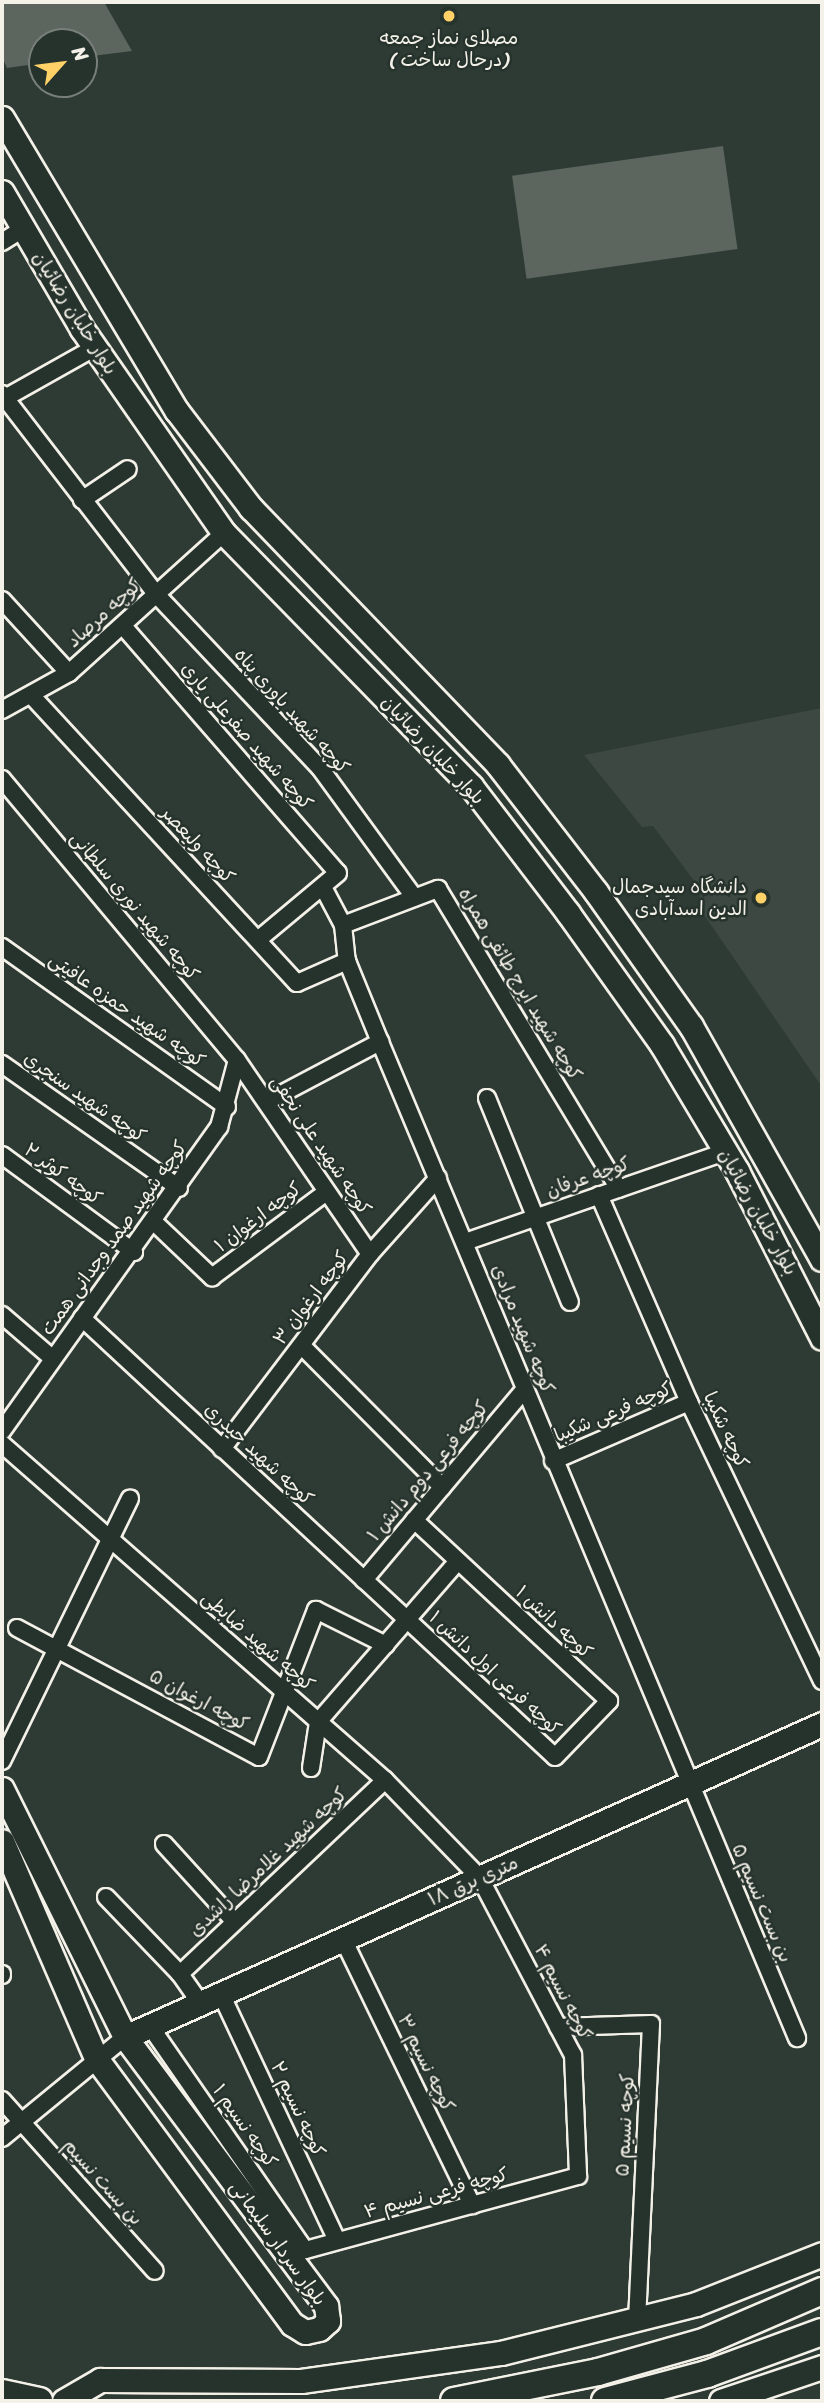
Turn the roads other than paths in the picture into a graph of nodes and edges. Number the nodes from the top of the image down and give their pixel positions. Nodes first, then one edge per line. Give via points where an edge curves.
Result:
1 (2, 118) edge
2 (2, 192) edge
3 (23, 229) junction
4 (2, 242) edge
5 (94, 348) junction
6 (3, 396) edge
7 (128, 469) dead end
8 (82, 500) junction
9 (251, 508) junction
10 (224, 533) junction
11 (156, 594) junction
12 (2, 600) edge
13 (123, 626) junction
14 (69, 673) junction
15 (31, 695) junction
16 (2, 710) edge
17 (2, 779) edge
18 (324, 889) junction
19 (414, 897) junction
20 (343, 925) junction
21 (258, 940) junction
22 (2, 947) edge
23 (347, 961) junction
24 (380, 1042) junction
25 (237, 1060) junction
26 (2, 1064) edge
27 (487, 1098) dead end
28 (268, 1101) junction
29 (227, 1107) junction
30 (725, 1152) junction
31 (2, 1155) edge
32 (439, 1178) junction
33 (179, 1188) junction
34 (619, 1189) junction
35 (325, 1193) junction
36 (599, 1195) junction
37 (536, 1217) junction
38 (155, 1223) junction
39 (464, 1242) junction
40 (134, 1252) junction
41 (370, 1254) junction
42 (822, 1259) edge
43 (570, 1302) dead end
44 (2, 1315) edge
45 (82, 1318) junction
46 (822, 1338) edge
47 (302, 1346) junction
48 (52, 1358) junction
49 (524, 1390) junction
50 (690, 1402) junction
51 (2, 1431) edge
52 (2, 1444) edge
53 (222, 1448) junction
54 (553, 1461) junction
55 (442, 1487) junction
56 (130, 1499) dead end
57 (414, 1520) junction
58 (108, 1538) junction
59 (458, 1561) junction
60 (364, 1580) junction
61 (407, 1620) junction
62 (17, 1628) dead end
63 (386, 1645) junction
64 (56, 1648) junction
65 (822, 1681) edge
66 (282, 1690) junction
67 (318, 1722) junction
68 (822, 1724) edge
69 (555, 1757) joint
70 (2, 1761) edge
71 (311, 1768) dead end
72 (385, 1780) junction
73 (688, 1785) junction
74 (2, 1789) edge
75 (2, 1841) edge
76 (163, 1844) dead end
77 (480, 1878) junction
78 (106, 1897) dead end
79 (234, 1922) junction
80 (343, 1939) junction
81 (180, 1973) junction
82 (211, 1999) junction
83 (150, 2026) junction
84 (558, 2026) junction
85 (125, 2037) junction
86 (797, 2038) dead end
87 (96, 2058) junction
88 (2, 2100) edge
89 (20, 2122) junction
90 (2, 2138) edge
91 (578, 2176) joint
92 (472, 2205) junction
93 (337, 2241) junction
94 (305, 2250) joint
95 (822, 2254) edge
96 (155, 2271) dead end
97 (822, 2291) edge
98 (637, 2321) junction
99 (822, 2332) edge
100 (822, 2367) edge
101 (2, 2393) edge
102 (39, 2401) edge
103 (64, 2401) edge
104 (454, 2401) edge
105 (605, 2401) edge
106 (720, 2401) edge

1 - 9 main road, بلوار خلبان رضائیان via 177,411
2 - 3 main road, بلوار خلبان رضائیان
3 - 4 street
3 - 5 main road, بلوار خلبان رضائیان
5 - 6 street
5 - 10 main road, بلوار خلبان رضائیان
6 - 8 street, کوچه شهید یاوری پناه
7 - 8 street
8 - 11 street, کوچه شهید یاوری پناه
9 - 10 main road
9 - 42 main road, بلوار خلبان رضائیان via 498,765 596,892 691,1026
10 - 11 street, کوچه مرصاد
10 - 30 main road, بلوار خلبان رضائیان via 471,786 662,1045
11 - 13 street, کوچه مرصاد
11 - 19 street, کوچه شهید یاوری پناه via 320,768
12 - 14 street
13 - 14 street, کوچه مرصاد
13 - 18 street, کوچه شهید صفرعلی یاری via 338,873
14 - 15 street, کوچه مرصاد
15 - 16 street, کوچه مرصاد
15 - 21 street, کوچه ولیعصر
17 - 25 street, کوچه شهید نوری سلطانی
18 - 20 street, کوچه شهید مرادی
18 - 21 street
19 - 20 street, کوچه شهید ایرج طائفی همراه
19 - 34 street, کوچه شهید ایرج طائفی همراه via 438,889
20 - 23 street, کوچه شهید مرادی
21 - 23 street, کوچه ولیعصر via 297,983
22 - 29 street, کوچه شهید حمزه عافیتی
23 - 24 street, کوچه شهید مرادی
24 - 28 street
24 - 32 street, کوچه شهید مرادی
25 - 28 street, کوچه شهید علی نجفی
25 - 29 street, کوچه شهید صمد وجدانی همت
26 - 33 street, کوچه شهید سنجری
27 - 37 street
28 - 35 street, کوچه شهید علی نجفی
29 - 33 street, کوچه شهید صمد وجدانی همت
30 - 34 street, کوچه عرفان
30 - 46 main road, بلوار خلبان رضائیان
31 - 40 street, کوچه کوثر ۲
32 - 39 street, کوچه شهید مرادی
32 - 41 street, کوچه ارغوان ۳
33 - 38 street, کوچه شهید صمد وجدانی همت
34 - 36 street, کوچه عرفان
35 - 38 street, کوچه ارغوان ۱ via 212,1277
35 - 41 street, کوچه شهید علی نجفی
36 - 37 street, کوچه عرفان
36 - 50 street, کوچه شکیبا
37 - 39 street, کوچه عرفان
37 - 43 street
38 - 40 street, کوچه شهید صمد وجدانی همت
39 - 49 street, کوچه شهید مرادی
40 - 45 street, کوچه شهید صمد وجدانی همت
41 - 47 street, کوچه ارغوان ۳
44 - 48 street
45 - 48 street, کوچه شهید صمد وجدانی همت
45 - 53 street, کوچه شهید حیدری
47 - 53 street, کوچه ارغوان ۳
47 - 55 street
48 - 51 street, کوچه شهید صمد وجدانی همت
49 - 54 street, کوچه شهید مرادی
49 - 55 street, کوچه فرعی دوم دانش ۱
50 - 54 street, کوچه فرعی شکیبا
50 - 65 street, کوچه شکیبا
52 - 58 street, کوچه شهید ضابطی
53 - 60 street, کوچه شهید حیدری
54 - 73 street, کوچه شهید مرادی
55 - 57 street, کوچه فرعی دوم دانش ۱
56 - 58 street
57 - 59 street, کوچه دانش ۱
57 - 60 street, کوچه فرعی دوم دانش ۱
58 - 64 street
58 - 66 street, کوچه شهید ضابطی
59 - 61 street
59 - 69 street, کوچه دانش ۱ via 609,1701
60 - 61 street, کوچه شهید حیدری
61 - 63 street
61 - 69 street, کوچه فرعی اول دانش ۱
62 - 64 street
63 - 66 street via 316,1610
63 - 67 street
64 - 66 street, کوچه ارغوان ۵ via 259,1757
64 - 70 street
66 - 67 street, کوچه شهید ضابطی
67 - 71 street
67 - 72 street, کوچه شهید ضابطی
68 - 73 main road, ۱۸ متری برق
72 - 77 street, کوچه شهید ضابطی
72 - 79 street, کوچه شهید غلامرضا راشدی
73 - 77 main road, ۱۸ متری برق
73 - 86 street, بن بست نسیم ۵
74 - 85 main road, بلوار سردار سلیمانی
75 - 87 main road, بلوار سردار سلیمانی
76 - 79 street
77 - 80 main road, ۱۸ متری برق
77 - 84 street, کوچه نسیم ۴
78 - 81 street, کوچه نسیم ۲
79 - 81 street, کوچه شهید غلامرضا راشدی
80 - 82 main road, ۱۸ متری برق
80 - 92 street, کوچه نسیم ۳
81 - 82 street, کوچه نسیم ۲
82 - 83 main road, ۱۸ متری برق
82 - 93 street, کوچه نسیم ۲
83 - 85 main road, ۱۸ متری برق
83 - 94 street, کوچه نسیم ۱
84 - 91 street, کوچه نسیم ۴ via 573,2055
84 - 98 street, کوچه نسیم ۵ via 651,2024
85 - 87 street
85 - 87 main road, بلوار سردار سلیمانی via 326,2306 328,2321 319,2329 305,2332 292,2324
87 - 89 street
88 - 89 street, بن بست نسیم
89 - 90 street
89 - 96 street, بن بست نسیم
91 - 92 street, کوچه فرعی نسیم ۴
92 - 93 street, کوچه فرعی نسیم ۴
93 - 94 street, کوچه فرعی نسیم ۴
95 - 98 main road via 696,2304
97 - 104 main road via 706,2341 598,2372
98 - 103 main road via 501,2354 404,2370 301,2381 100,2381
99 - 105 main road via 707,2374
100 - 106 main road
101 - 102 main road

